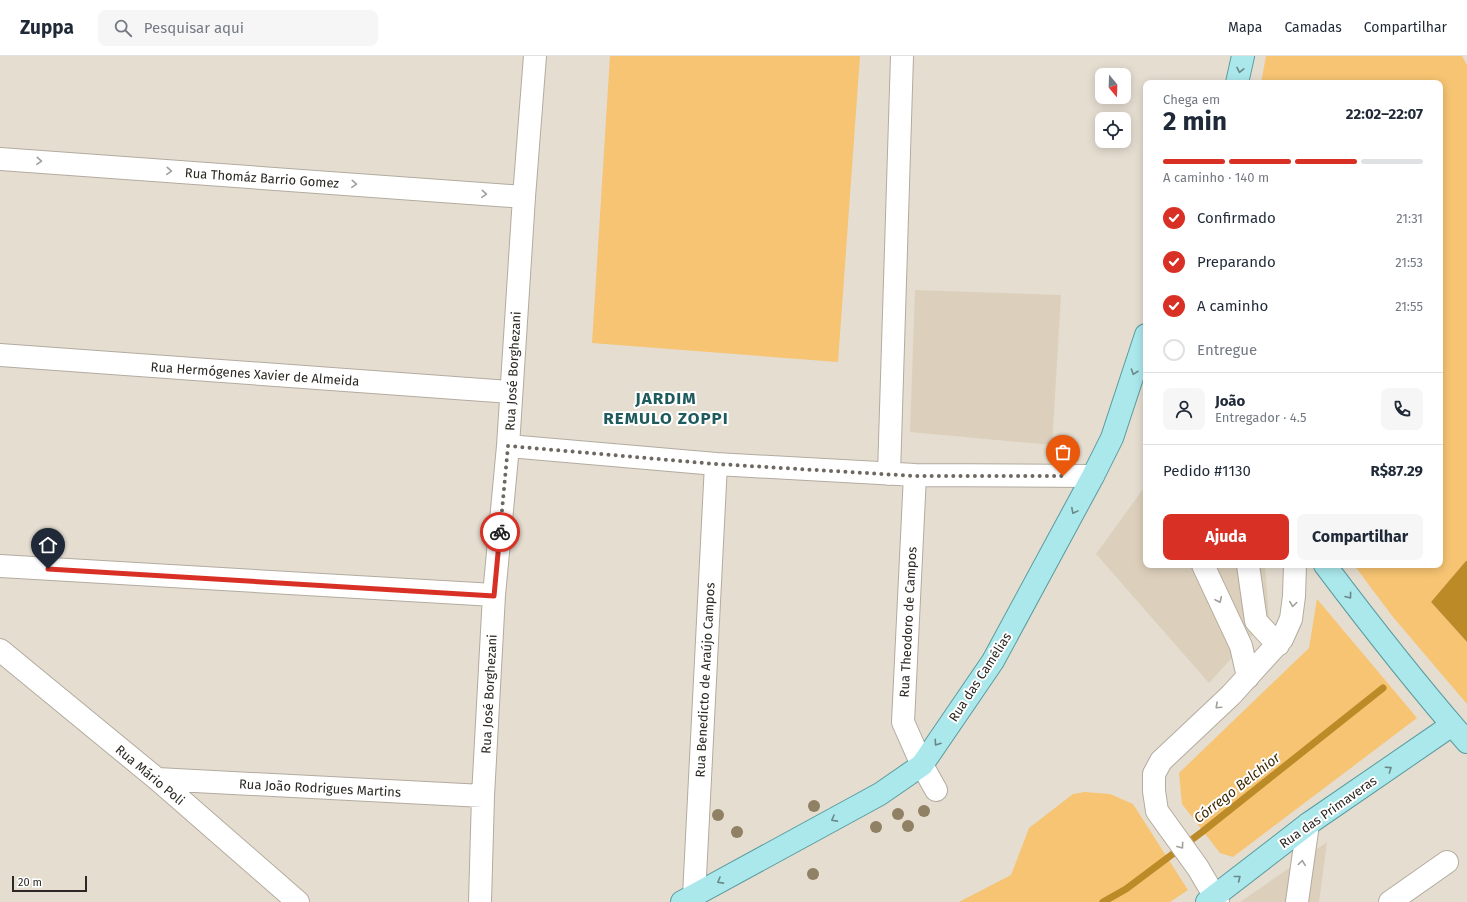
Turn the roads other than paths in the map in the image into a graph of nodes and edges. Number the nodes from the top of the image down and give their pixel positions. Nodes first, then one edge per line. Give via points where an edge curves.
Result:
1 (535, 56) edge
2 (902, 56) edge
3 (1243, 56) edge
4 (1238, 80) edge
5 (0, 158) edge
6 (524, 196) junction
7 (1143, 344) edge
8 (0, 355) edge
9 (511, 392) junction
10 (508, 446) junction
11 (716, 464) junction
12 (889, 474) junction
13 (915, 476) junction
14 (1092, 476) junction
15 (0, 566) edge
16 (1204, 568) edge
17 (1248, 568) edge
18 (1295, 568) edge
19 (1327, 568) edge
20 (494, 596) junction
21 (1278, 645) junction
22 (0, 650) edge
23 (1248, 677) junction
24 (1452, 725) junction
25 (1467, 742) edge
26 (922, 765) junction
27 (156, 779) junction
28 (936, 790) dead end
29 (483, 796) junction
30 (1308, 824) junction
31 (1447, 862) dead end
32 (688, 899) edge
33 (1213, 900) edge
34 (298, 902) edge
35 (480, 902) edge
36 (1296, 902) edge
37 (1390, 902) edge

1 - 6 street, Rua José Borghezani
2 - 12 street
3 -> 4 main road
5 -> 6 street, Rua Thomáz Barrio Gomez
6 - 9 street, Rua José Borghezani
7 -> 14 main road, Rua das Camélias via 1112,438
8 - 9 street, Rua Hermógenes Xavier de Almeida
9 - 10 street, Rua José Borghezani
10 - 11 street
10 - 20 street, Rua José Borghezani
11 - 12 street
11 - 32 street, Rua Benedicto de Araújo Campos
12 - 13 street
13 - 14 street
13 - 26 street, Rua Theodoro de Campos via 903,722
14 -> 26 main road, Rua das Camélias via 993,661
15 - 20 street
16 -> 23 street via 1241,646
17 - 21 street via 1256,621
18 -> 21 street via 1291,619
19 -> 24 main road via 1388,649
20 - 29 street, Rua José Borghezani
21 - 23 street
22 - 27 street, Rua Mário Poli
23 -> 33 street via 1161,761 1154,774 1158,811 1198,868
24 - 25 main road
30 -> 24 main road, Rua das Primaveras
26 - 28 street, Rua Theodoro de Campos
26 -> 32 main road, Rua das Camélias via 880,794
27 - 29 street, Rua João Rodrigues Martins
27 - 34 street, Rua Mário Poli
29 - 35 street, Rua José Borghezani
33 -> 30 main road, Rua das Primaveras
36 -> 30 street
31 - 37 street

